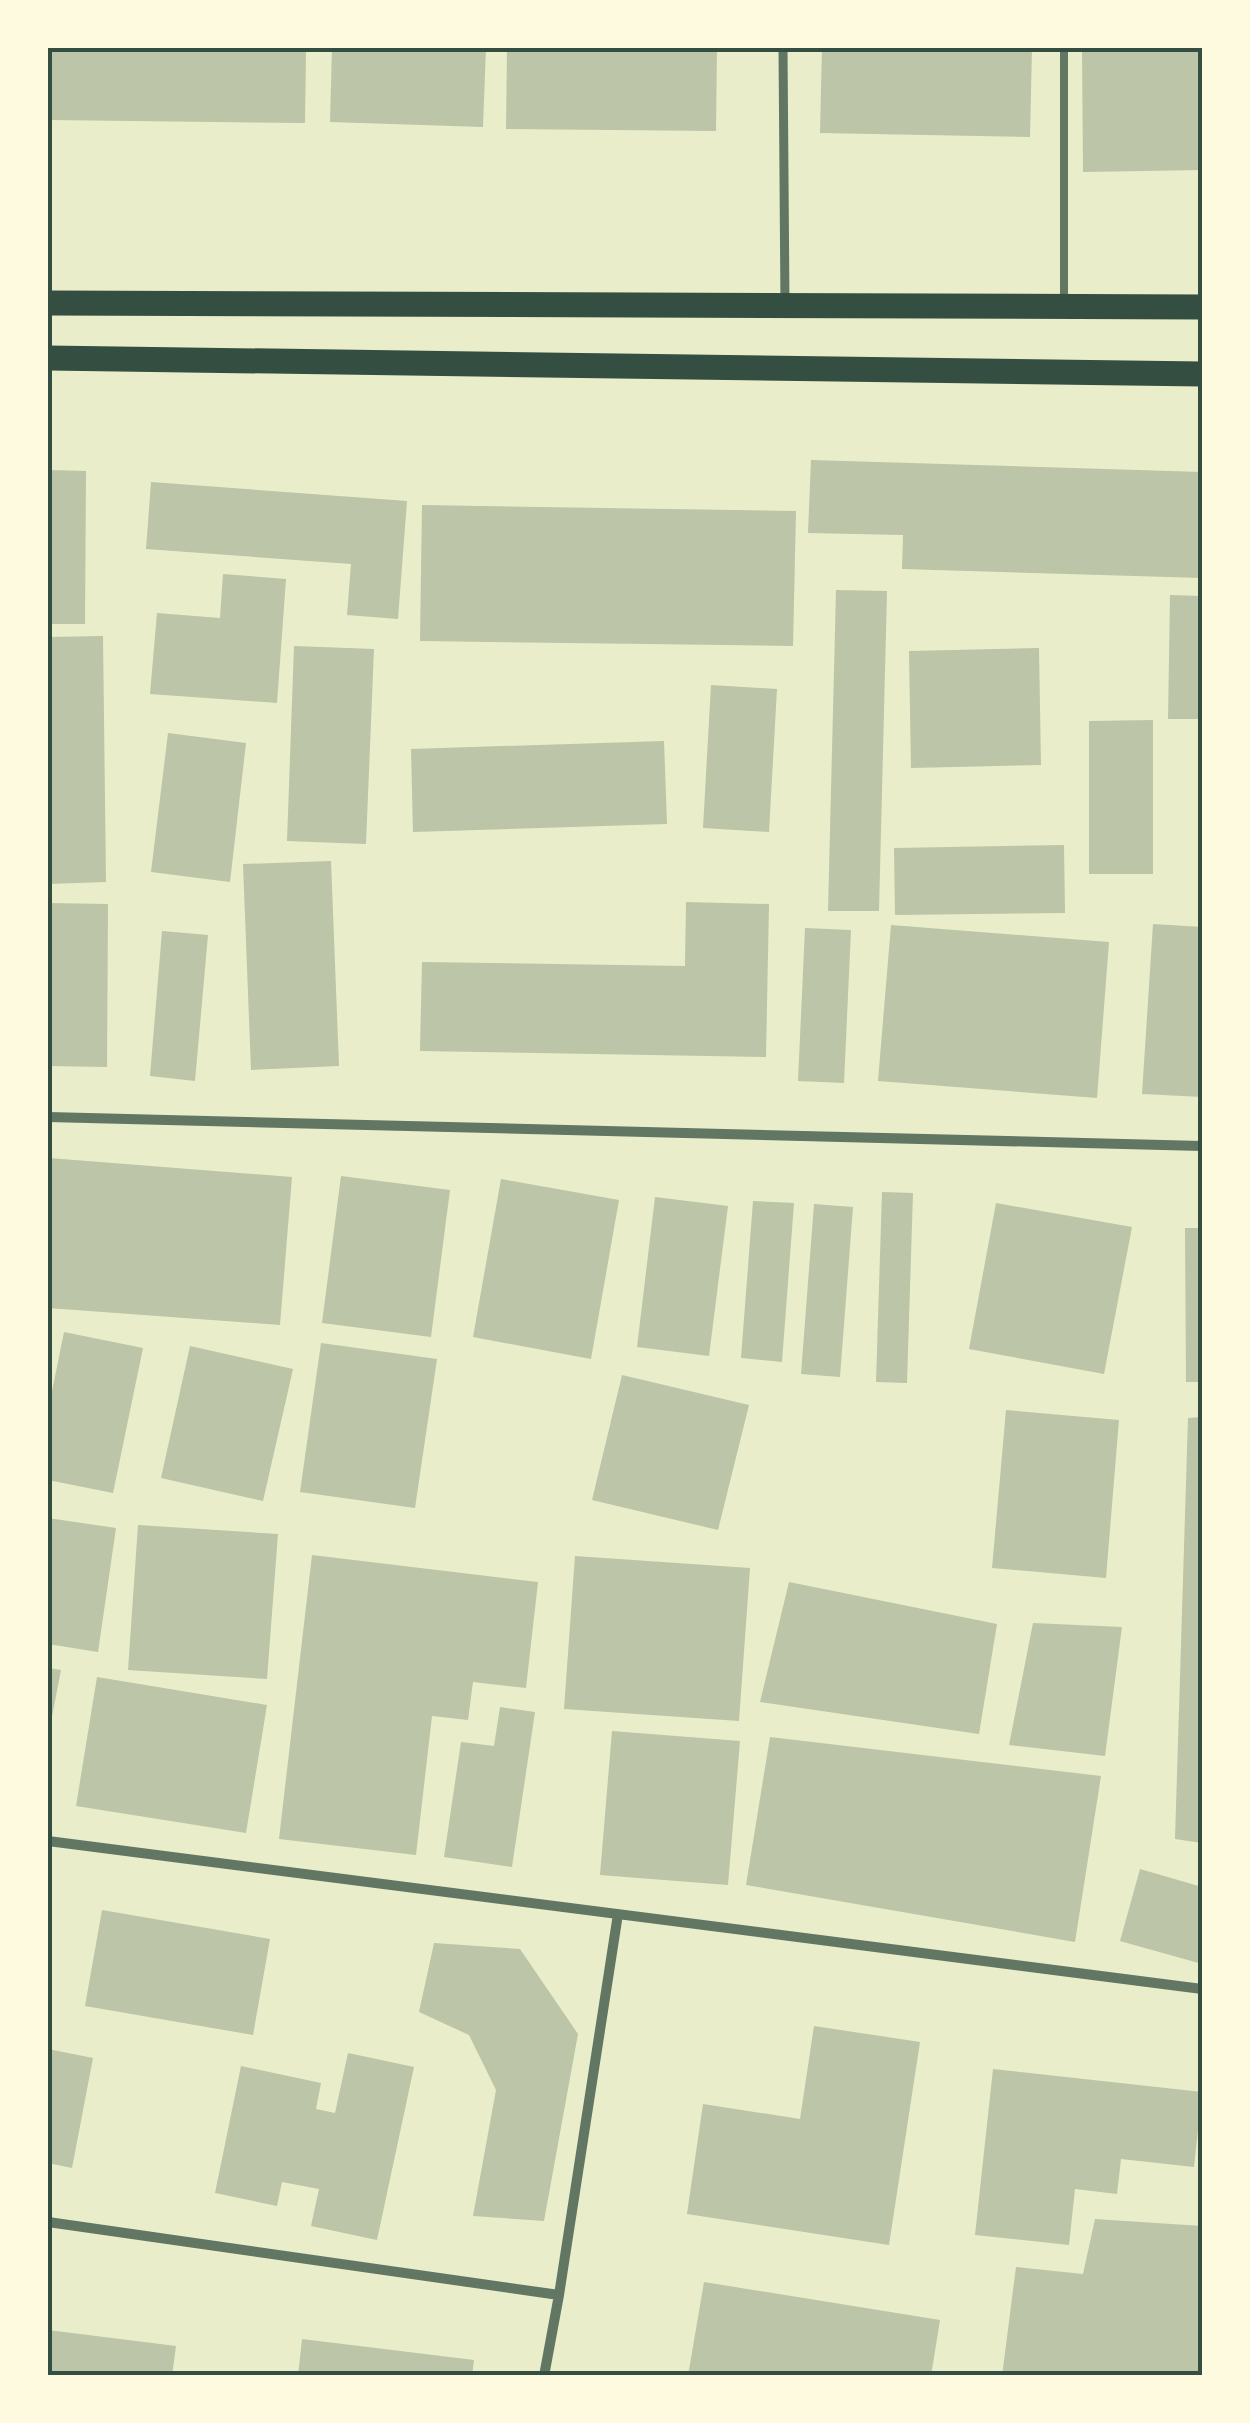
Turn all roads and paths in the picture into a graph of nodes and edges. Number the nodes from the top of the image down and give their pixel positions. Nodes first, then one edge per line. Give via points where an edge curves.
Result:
1 (782, 48) edge
2 (1064, 48) edge
3 (48, 303) edge
4 (1064, 306) junction
5 (1202, 307) edge
6 (784, 308) junction
7 (48, 358) edge
8 (1202, 374) edge
9 (48, 1117) edge
10 (1202, 1146) edge
11 (48, 1840) edge
12 (618, 1914) junction
13 (1202, 1989) edge
14 (48, 2222) edge
15 (559, 2295) junction
16 (544, 2376) edge

1 - 6 street
2 - 4 lane
3 - 6 main road
4 - 5 main road
4 - 6 main road
7 - 8 main road
9 - 10 street
11 - 12 street
12 - 13 street
12 - 15 street
14 - 15 street
15 - 16 street

